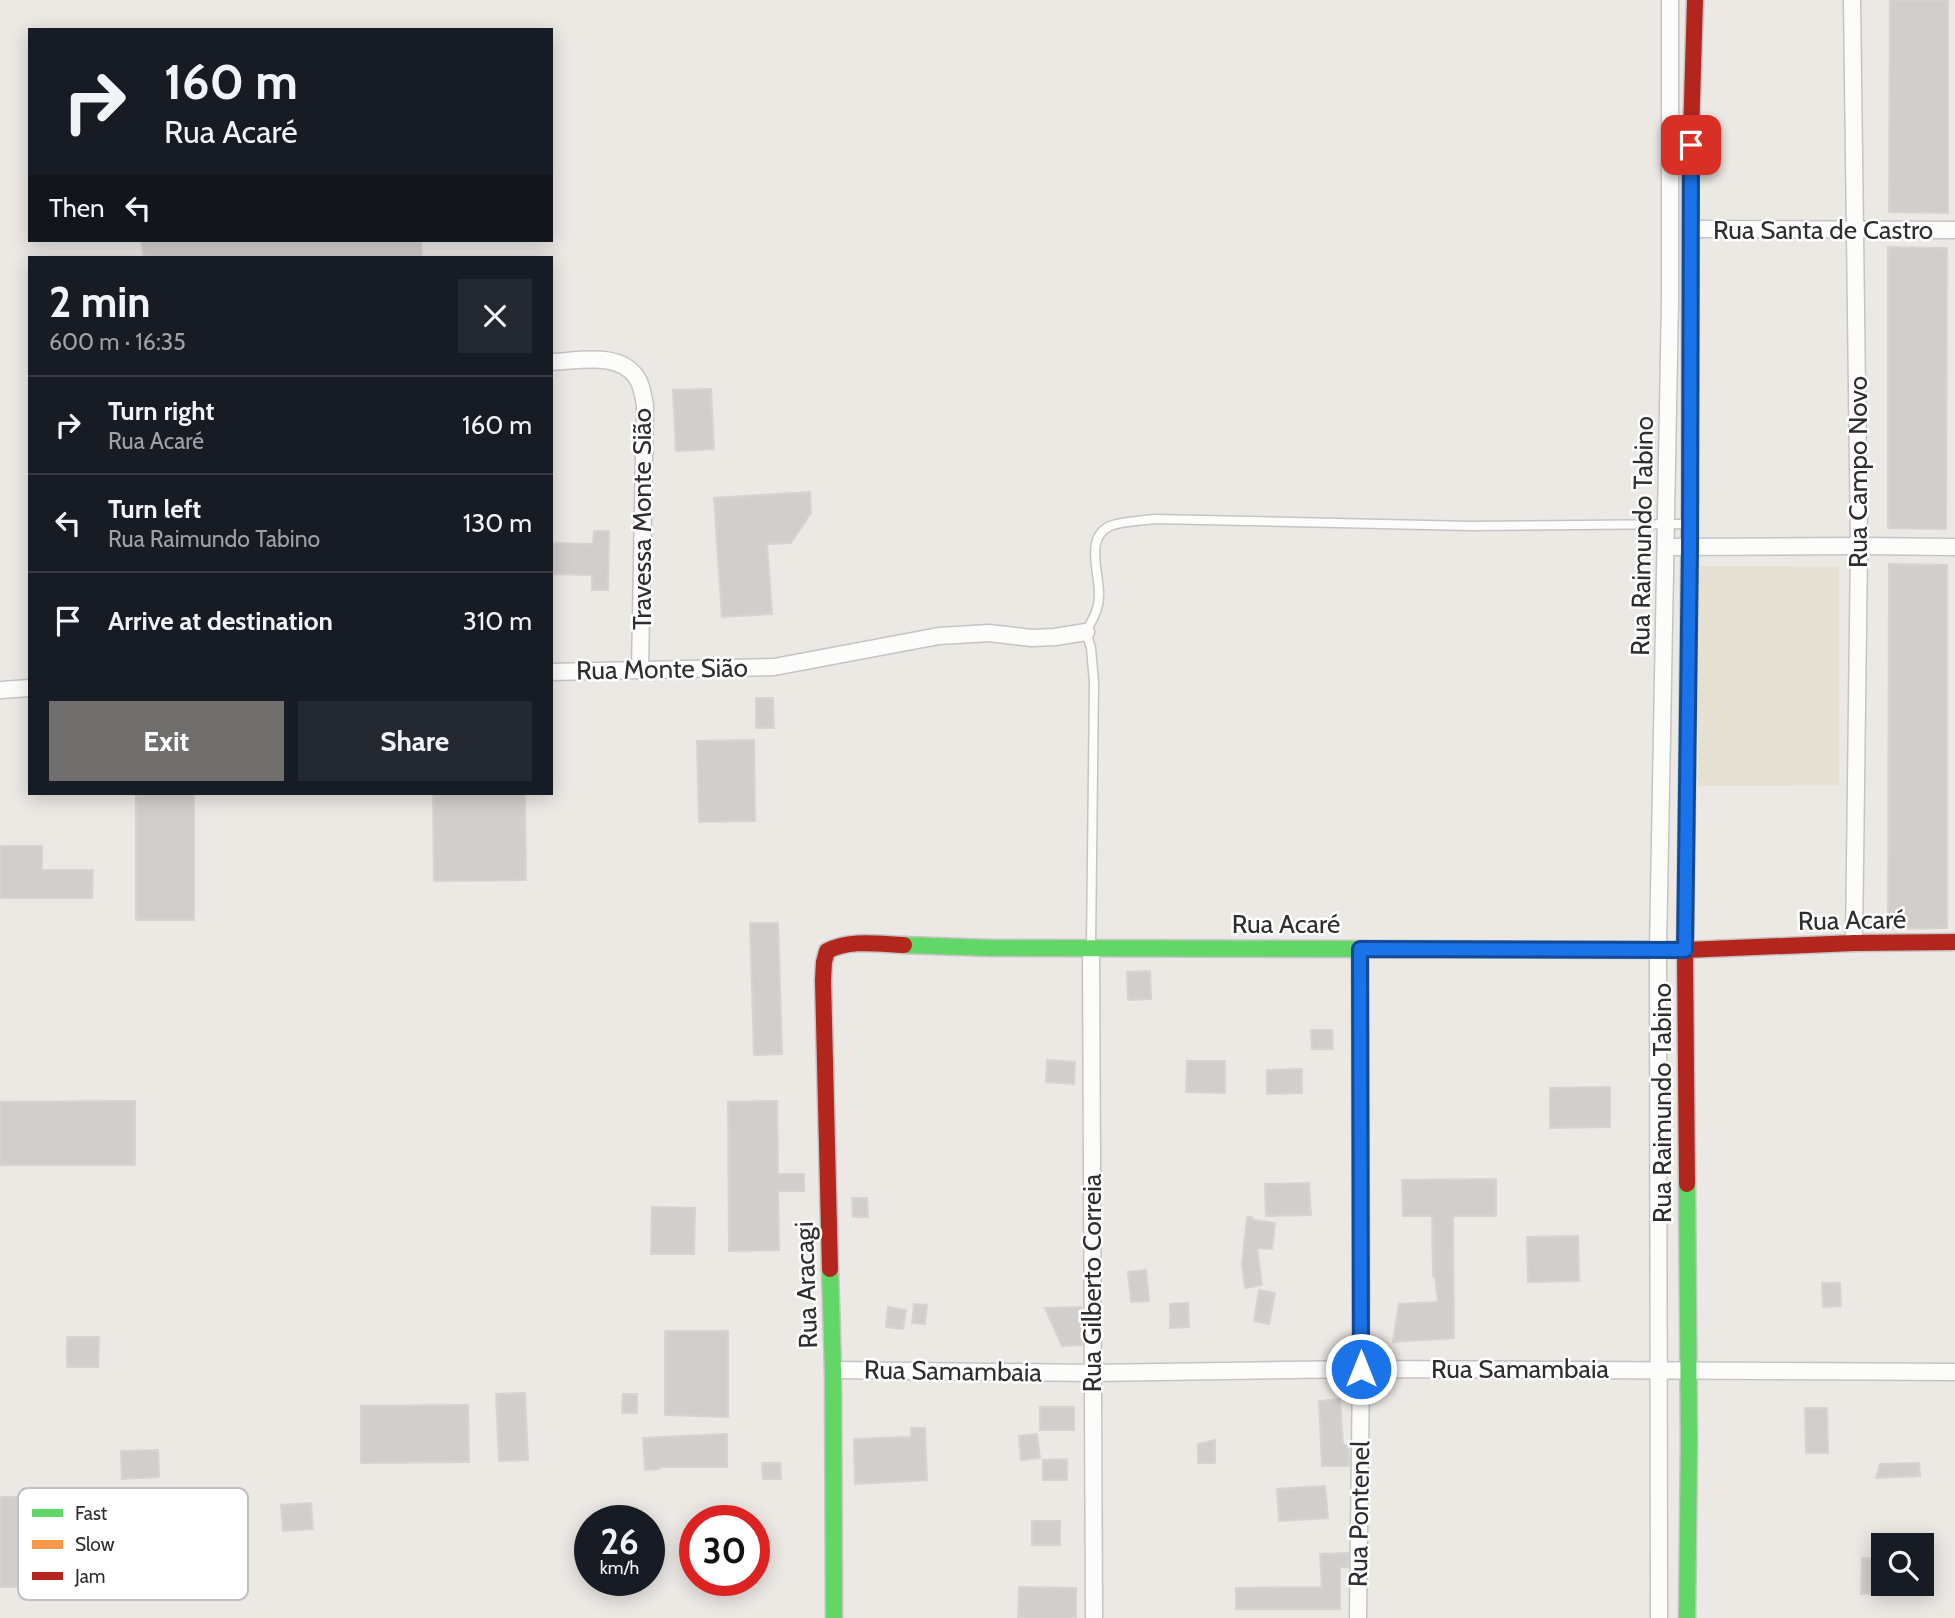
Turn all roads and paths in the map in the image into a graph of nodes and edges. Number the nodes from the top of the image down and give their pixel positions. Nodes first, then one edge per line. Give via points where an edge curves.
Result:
1 (1670, 0) edge
2 (1695, 0) edge
3 (1852, 0) edge
4 (1690, 229) junction
5 (1855, 230) junction
6 (1955, 230) edge
7 (553, 362) edge
8 (1666, 524) junction
9 (1690, 524) junction
10 (1859, 546) junction
11 (1666, 547) junction
12 (1690, 547) junction
13 (1955, 547) edge
14 (1086, 632) junction
15 (640, 670) junction
16 (553, 672) edge
17 (28, 688) edge
18 (0, 690) edge
19 (1955, 942) edge
20 (1854, 943) junction
21 (1091, 947) junction
22 (1360, 949) junction
23 (1658, 949) junction
24 (1685, 950) junction
25 (827, 951) joint
26 (1361, 1369) junction
27 (1659, 1369) junction
28 (834, 1370) junction
29 (1689, 1371) junction
30 (1955, 1372) edge
31 (1092, 1373) junction
32 (1689, 1442) junction
33 (1660, 1444) junction
34 (834, 1618) edge
35 (1094, 1618) edge
36 (1358, 1618) edge
37 (1659, 1618) edge
38 (1687, 1618) edge

1 - 8 street, Rua Raimundo Tabino
2 - 4 street, Rua Raimundo Tabino
3 - 5 street, Rua Campo Novo
4 - 5 street, Rua Santa de Castro
4 - 9 street, Rua Raimundo Tabino
5 - 6 street, Rua Santa de Castro
5 - 10 street, Rua Campo Novo
7 - 15 street, Travessa Monte Sião via 607,359 632,370 639,380 645,405
8 - 9 lane
8 - 11 street, Rua Raimundo Tabino
8 - 14 lane via 1472,526 1154,519 1112,525 1099,534 1095,544 1099,597
9 - 12 street, Rua Raimundo Tabino
10 - 12 street
10 - 13 street
10 - 20 street, Rua Campo Novo
11 - 12 street
11 - 23 street, Rua Raimundo Tabino
12 - 24 street, Rua Raimundo Tabino
14 - 15 street, Rua Monte Sião via 1055,638 989,633 939,636 774,667
14 - 21 lane via 1094,682
15 - 16 street, Rua Monte Sião
17 - 18 street
19 - 20 street, Rua Acaré
20 - 24 street, Rua Acaré
21 - 22 street, Rua Acaré
21 - 25 street, Rua Acaré via 864,943
21 - 31 street, Rua Gilberto Correia
22 - 23 street, Rua Acaré
22 - 26 street, Rua Pontenel
23 - 24 street, Rua Acaré
23 - 27 street, Rua Raimundo Tabino
24 - 29 street, Rua Raimundo Tabino
25 - 28 street, Rua Aracagi via 823,980
26 - 27 street, Rua Samambaia
26 - 31 street, Rua Samambaia
26 - 36 street, Rua Pontenel
27 - 29 street, Rua Samambaia
27 - 33 street, Rua Raimundo Tabino
28 - 31 street, Rua Samambaia
28 - 34 street, Rua Aracagi
29 - 30 street, Rua Samambaia
29 - 32 street, Rua Raimundo Tabino
31 - 35 street, Rua Gilberto Correia
32 - 33 street
32 - 38 street, Rua Raimundo Tabino
33 - 37 street, Rua Raimundo Tabino

